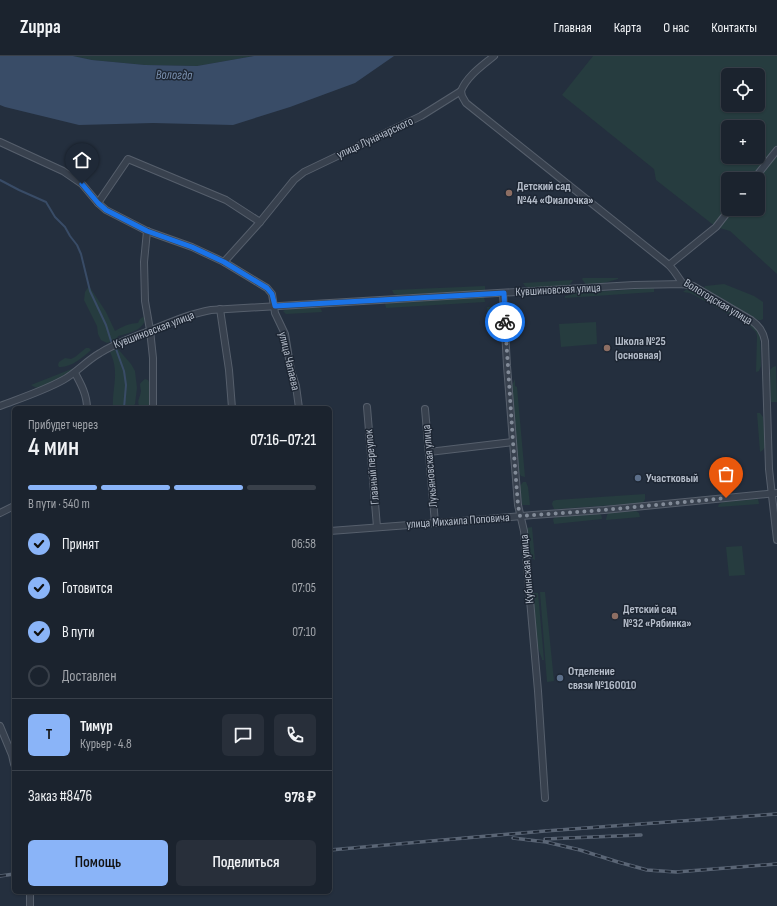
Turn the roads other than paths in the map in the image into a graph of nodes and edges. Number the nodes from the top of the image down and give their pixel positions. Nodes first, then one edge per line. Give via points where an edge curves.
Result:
1 (494, 56) edge
2 (461, 91) junction
3 (0, 142) edge
4 (777, 150) edge
5 (760, 172) edge
6 (98, 203) junction
7 (724, 216) edge
8 (260, 222) junction
9 (147, 231) junction
10 (224, 262) junction
11 (669, 265) junction
12 (683, 284) junction
13 (504, 293) junction
14 (275, 306) junction
15 (220, 309) junction
16 (150, 330) junction
17 (75, 372) junction
18 (0, 406) edge
19 (87, 406) edge
20 (153, 406) edge
21 (232, 406) edge
22 (299, 406) edge
23 (367, 407) dead end
24 (425, 409) dead end
25 (513, 442) junction
26 (429, 452) junction
27 (774, 493) edge
28 (12, 507) edge
29 (0, 513) edge
30 (520, 516) junction
31 (435, 523) junction
32 (377, 527) junction
33 (332, 531) edge
34 (777, 540) edge
35 (0, 726) edge
36 (12, 755) edge
37 (545, 798) dead end
38 (30, 894) edge
39 (30, 906) edge

1 - 2 street, улица Луначарского via 463,85
2 - 8 street, улица Луначарского via 421,116 304,172 294,180
2 - 11 street, Вологодская улица via 466,103
3 - 6 street, улица Чапаева via 63,170 82,184
4 - 5 street
6 - 8 street via 128,159 226,200
6 - 9 street, улица Чапаева via 106,210
7 - 11 street via 714,228
8 - 10 street, улица Луначарского
9 - 10 street, улица Чапаева
9 - 16 street via 144,301
10 - 14 street, улица Чапаева via 267,288 272,294
11 - 12 street, Вологодская улица
12 - 13 street, Кувшиновская улица
12 - 27 street, Вологодская улица via 693,286 751,320 763,333 769,469
13 - 14 street, Кувшиновская улица
13 - 25 street, Кубинская улица
14 - 15 street, Кувшиновская улица
14 - 22 street, улица Чапаева via 275,312 285,334
15 - 16 street, Кувшиновская улица via 190,315
15 - 21 street
16 - 17 street, Кувшиновская улица via 108,348
16 - 20 street
17 - 18 street, Кувшиновская улица via 53,385
17 - 19 street via 85,394
23 - 32 street, Главный переулок
24 - 26 street, Лукьяновская улица
25 - 26 street
25 - 30 street, Кубинская улица
26 - 31 street, Лукьяновская улица
27 - 30 street, улица Михаила Поповича
27 - 34 street, Вологодская улица
28 - 29 street
30 - 31 street, улица Михаила Поповича
30 - 37 street, Кубинская улица via 524,531
31 - 32 street, улица Михаила Поповича
32 - 33 street, улица Михаила Поповича
35 - 36 street
38 - 39 street

